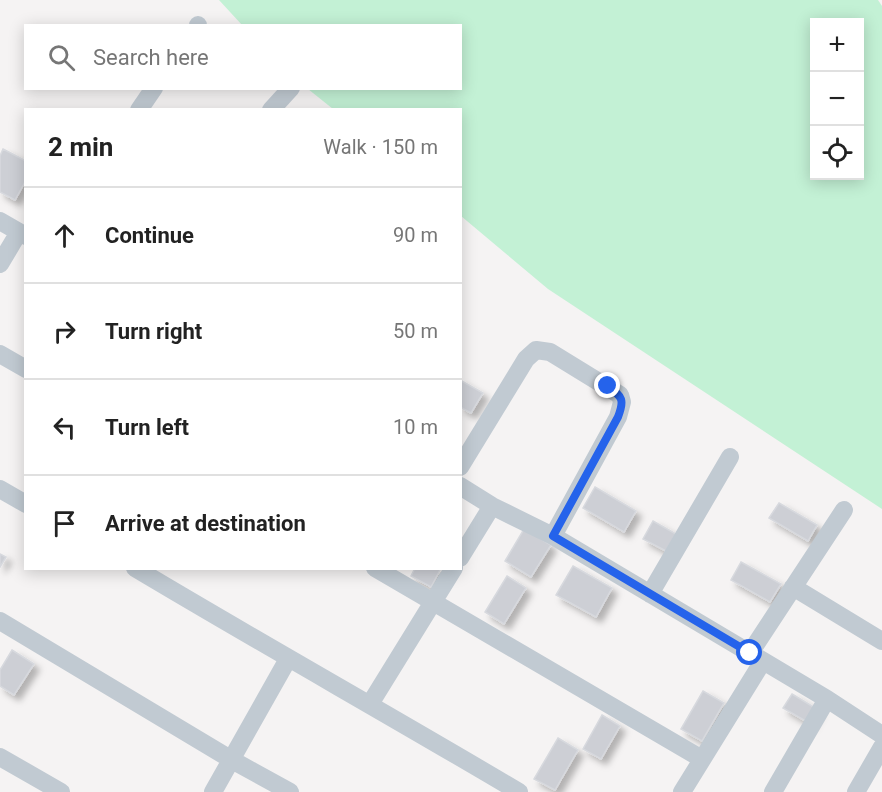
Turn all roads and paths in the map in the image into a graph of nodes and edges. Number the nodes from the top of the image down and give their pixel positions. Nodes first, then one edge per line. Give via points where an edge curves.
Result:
1 (153, 90) edge
2 (289, 90) edge
3 (140, 108) edge
4 (273, 108) edge
5 (0, 221) edge
6 (22, 234) edge
7 (0, 264) edge
8 (0, 354) edge
9 (24, 368) edge
10 (730, 457) dead end
11 (462, 465) edge
12 (462, 487) edge
13 (0, 489) edge
14 (24, 503) edge
15 (492, 506) junction
16 (844, 510) dead end
17 (553, 536) junction
18 (462, 555) edge
19 (138, 570) edge
20 (378, 570) edge
21 (453, 570) edge
22 (793, 587) junction
23 (650, 594) junction
24 (433, 602) junction
25 (0, 621) edge
26 (882, 641) edge
27 (757, 657) junction
28 (288, 659) junction
29 (827, 699) junction
30 (370, 704) junction
31 (882, 735) edge
32 (882, 747) edge
33 (0, 757) edge
34 (702, 759) junction
35 (232, 760) junction
36 (61, 792) edge
37 (213, 792) edge
38 (290, 792) edge
39 (519, 792) edge
40 (681, 792) edge
41 (773, 792) edge
42 (856, 792) edge

1 - 3 street
2 - 4 street
5 - 6 street
6 - 7 street
8 - 9 street
10 - 23 street
11 - 17 street via 526,359 536,350 550,352 620,395 618,417
12 - 15 street
13 - 14 street
15 - 17 street
15 - 18 street
16 - 22 street
17 - 23 street
19 - 28 street
20 - 24 street
21 - 24 street
22 - 26 street
22 - 27 street
23 - 27 street
24 - 30 street
24 - 34 street
25 - 35 street
27 - 29 street
27 - 34 street
28 - 30 street
28 - 35 street
29 - 31 street
29 - 41 street
30 - 39 street
32 - 42 street
33 - 36 street
34 - 40 street
35 - 37 street
35 - 38 street

